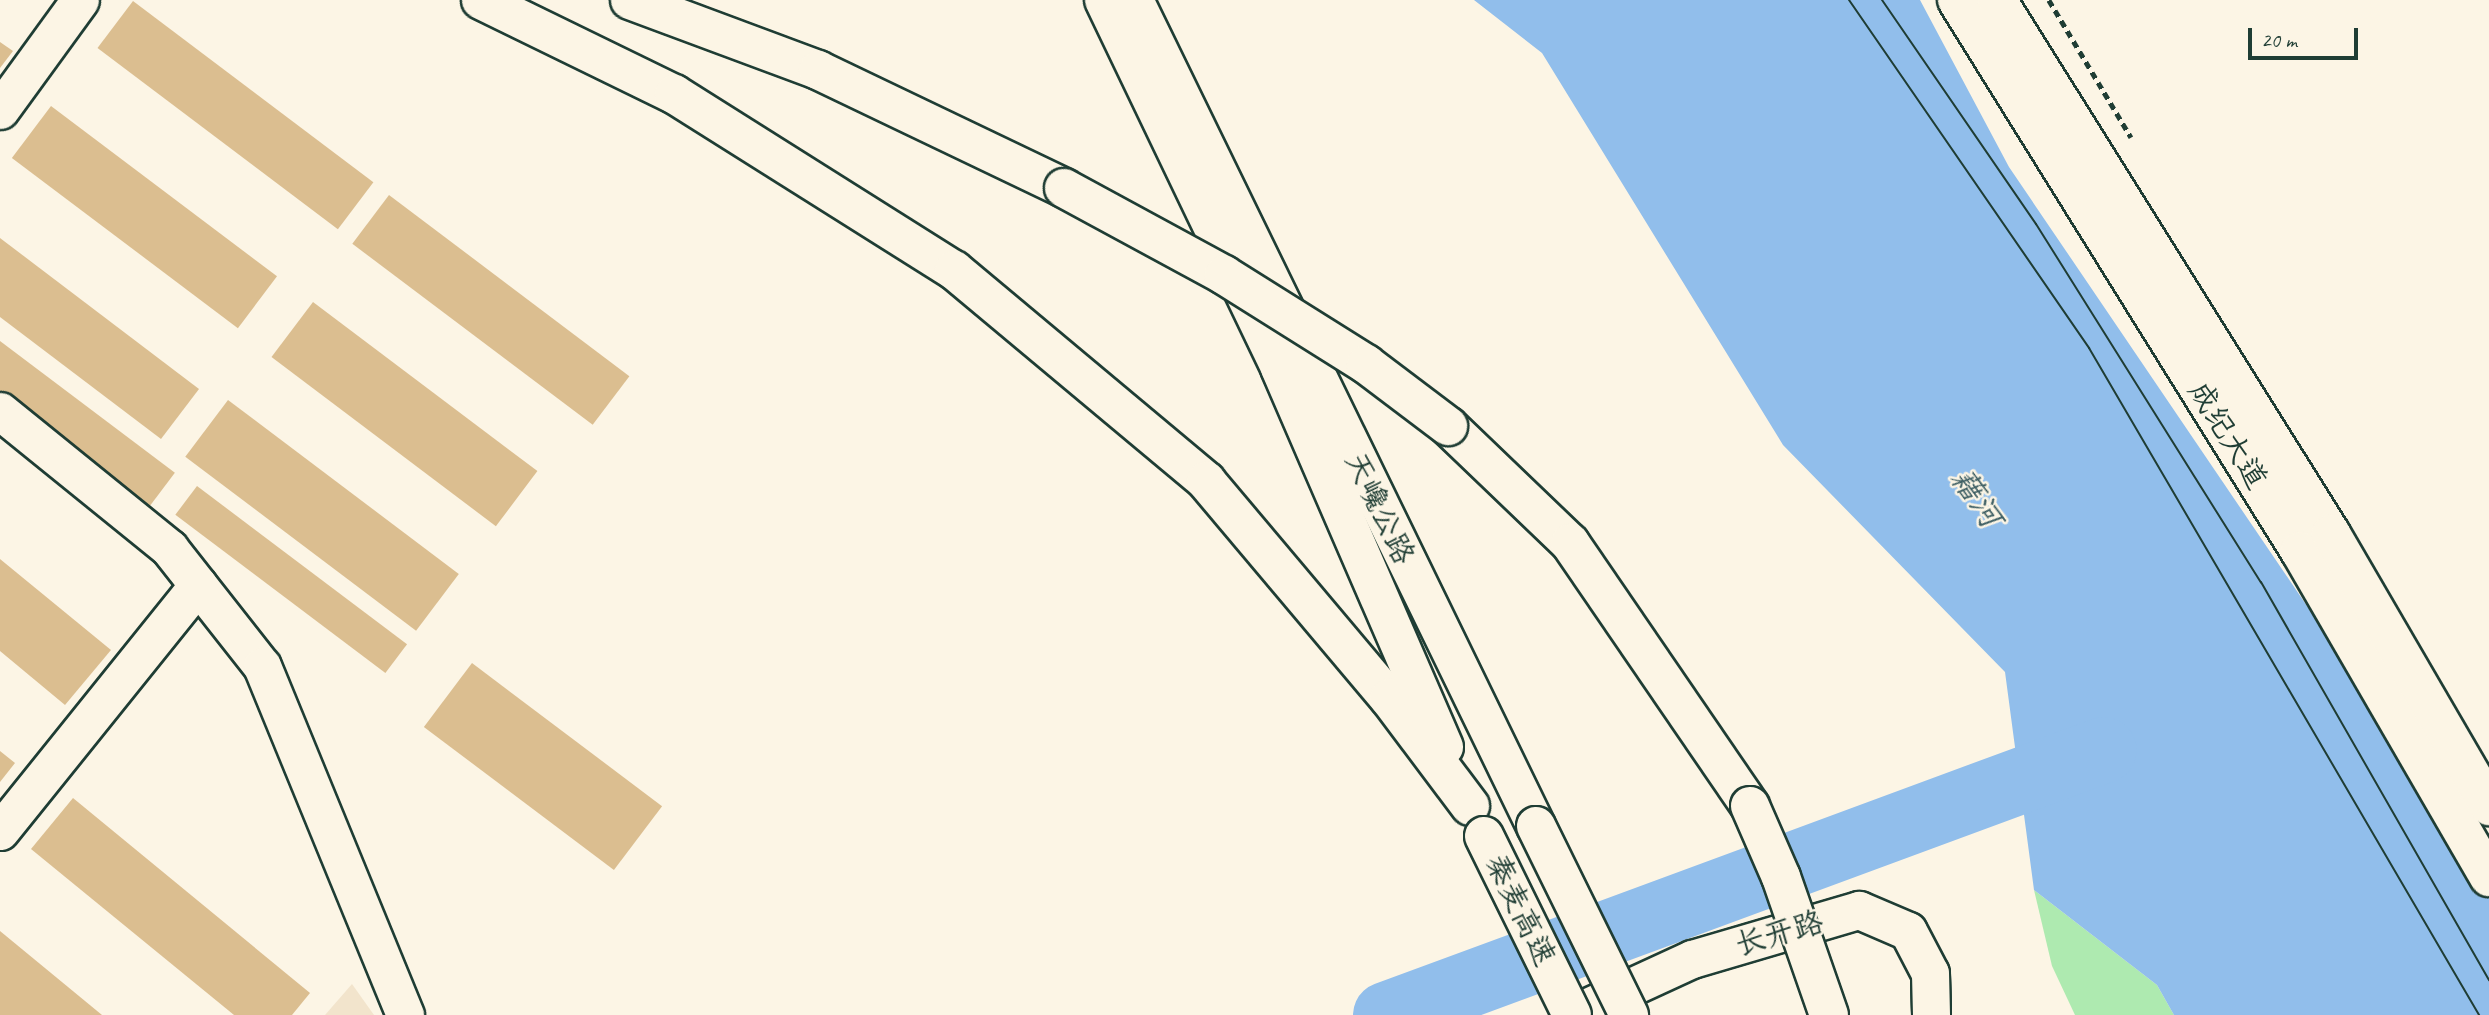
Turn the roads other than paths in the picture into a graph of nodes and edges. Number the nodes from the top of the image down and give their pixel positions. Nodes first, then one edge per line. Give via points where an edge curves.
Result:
1 (80, 0) edge
2 (481, 0) edge
3 (630, 0) edge
4 (1104, 0) edge
5 (1134, 0) edge
6 (1957, 0) edge
7 (1997, 0) edge
8 (0, 110) edge
9 (0, 411) edge
10 (198, 585) junction
11 (2489, 806) edge
12 (1477, 820) junction
13 (0, 831) edge
14 (2489, 877) edge
15 (405, 1015) edge
16 (1571, 1015) edge
17 (1629, 1015) edge
18 (1829, 1015) edge
19 (1931, 1015) edge

1 - 8 street
2 - 12 main road via 674,94 954,270 1206,481 1389,698
3 - 18 main road, bridge via 818,70 1064,188 1224,275 1366,364 1448,426 1570,543 1750,806 1782,877
4 - 12 main road, 天巉公路, bridge via 1280,368
5 - 17 main road, 天巉公路, bridge
6 - 14 main road, 成纪大道 via 2300,551
7 - 11 main road, 成纪大道 via 2331,534
9 - 10 street via 169,548
10 - 13 street
10 - 15 street via 262,666
12 - 16 main road, 秦麦高速, bridge
16 - 19 street, 长开路 via 1692,959 1859,910 1908,931 1930,973

